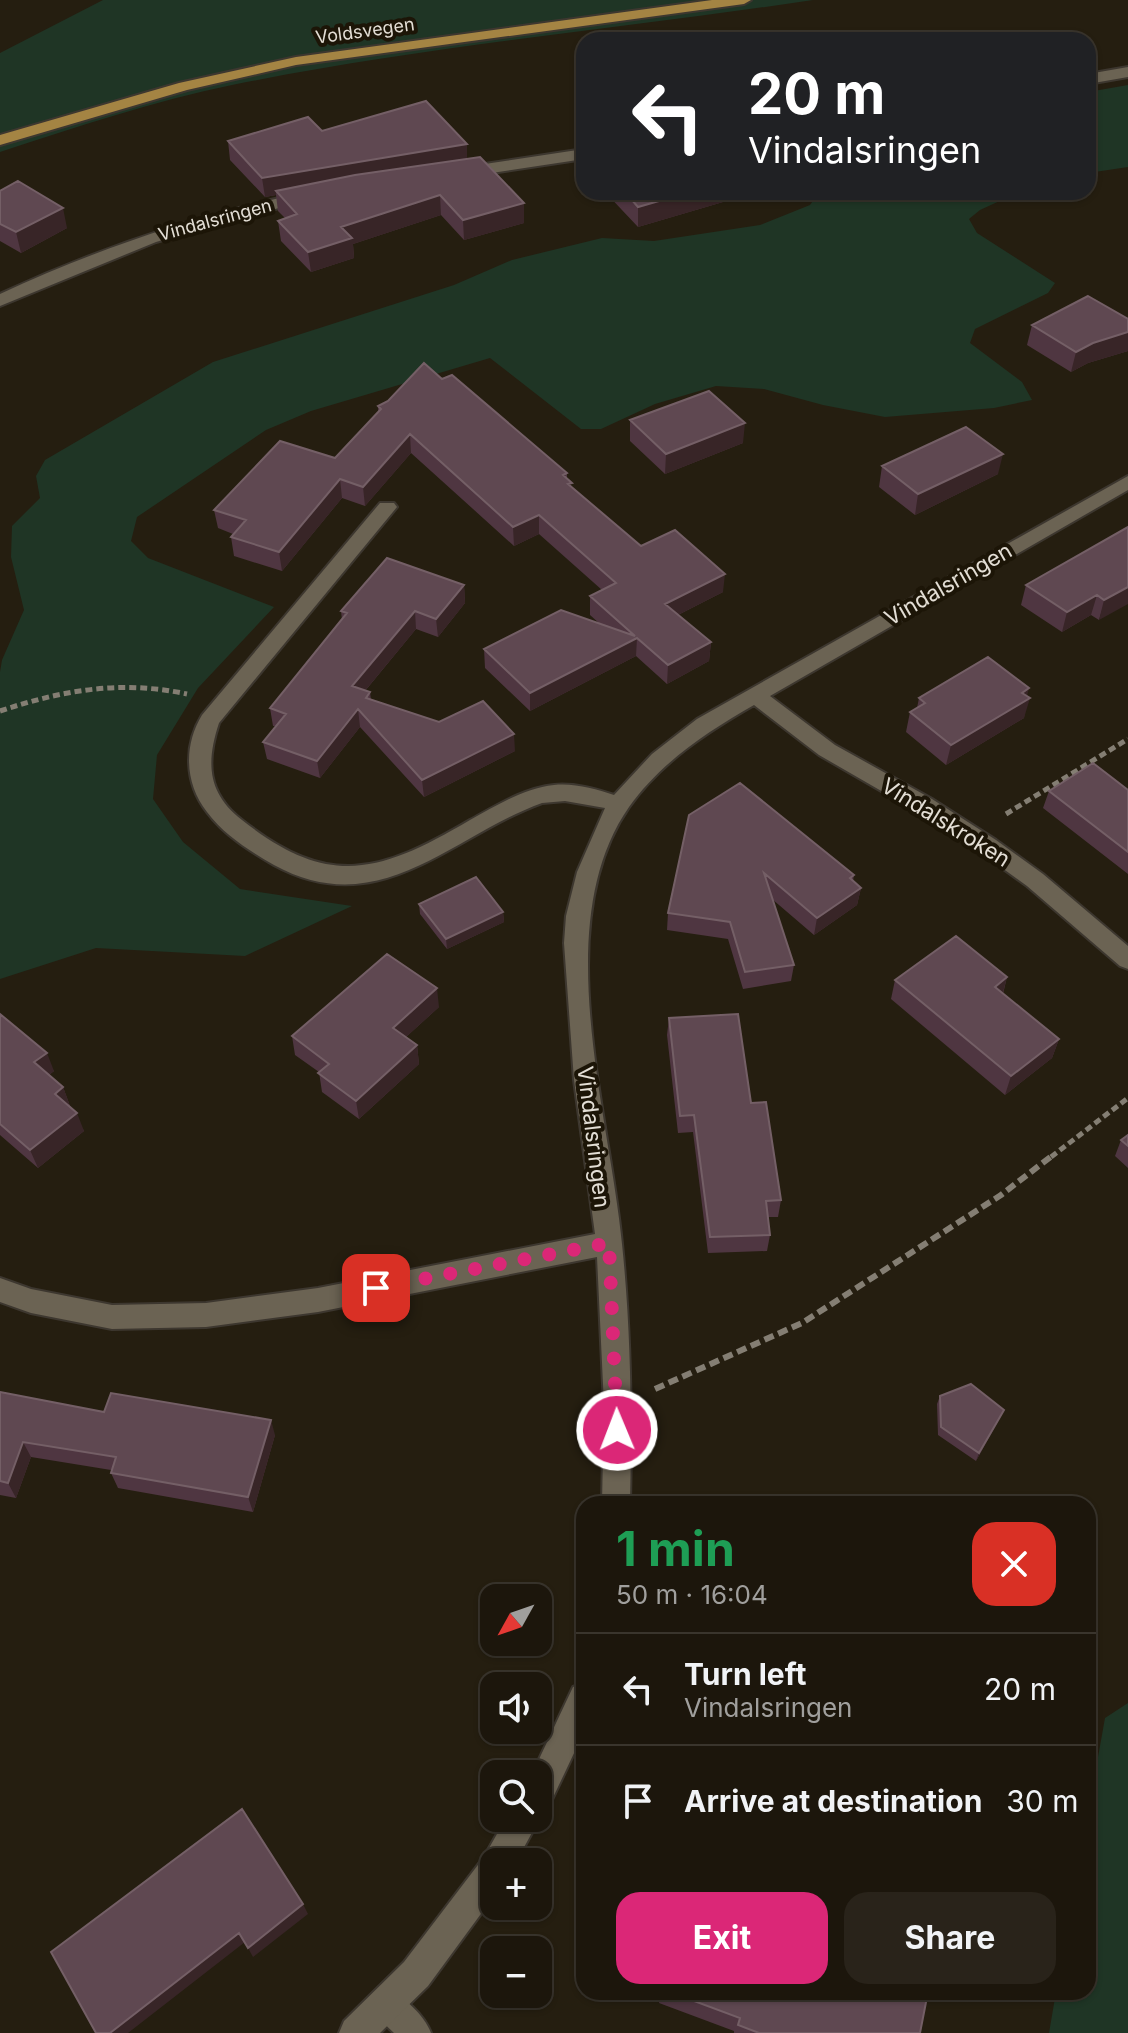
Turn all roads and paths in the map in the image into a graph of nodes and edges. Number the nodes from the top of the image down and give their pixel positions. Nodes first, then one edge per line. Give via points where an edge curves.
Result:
1 (744, 0) edge
2 (1128, 72) edge
3 (1096, 78) edge
4 (0, 140) edge
5 (576, 155) edge
6 (442, 175) edge
7 (327, 194) edge
8 (0, 301) edge
9 (1128, 482) edge
10 (387, 507) dead end
11 (755, 695) junction
12 (224, 700) junction
13 (0, 711) edge
14 (1128, 739) edge
15 (619, 804) junction
16 (971, 835) junction
17 (1128, 960) edge
18 (1128, 1098) edge
19 (609, 1243) junction
20 (0, 1290) edge
21 (618, 1405) junction
22 (616, 1496) edge
23 (576, 1715) edge
24 (552, 1765) edge
25 (480, 1888) edge
26 (386, 2004) junction
27 (356, 2033) edge
28 (416, 2033) edge

1 - 4 highway, Voldsvegen via 296,61 184,86
2 - 3 street
5 - 6 street
7 - 8 street, Vindalsringen via 155,235
9 - 11 street, Vindalsringen
10 - 12 street
11 - 15 street, Vindalsringen via 671,748
11 - 16 street, Vindalskroken via 827,750
12 - 13 path via 142,686 115,687 37,698
12 - 15 street via 199,747 203,792 256,845 322,874 370,874 418,861 521,802 549,794 575,793
14 - 16 path
15 - 19 street, Vindalsringen via 588,876 578,915 576,967 588,1107
16 - 17 street, Vindalskroken via 1035,880
18 - 21 path via 1001,1195 802,1323
19 - 20 street via 318,1300 206,1315 112,1317
19 - 21 street, Vindalsringen
21 - 22 street, Vindalsringen
23 - 24 street
25 - 26 street via 416,1974
26 - 27 street
26 - 28 lane

